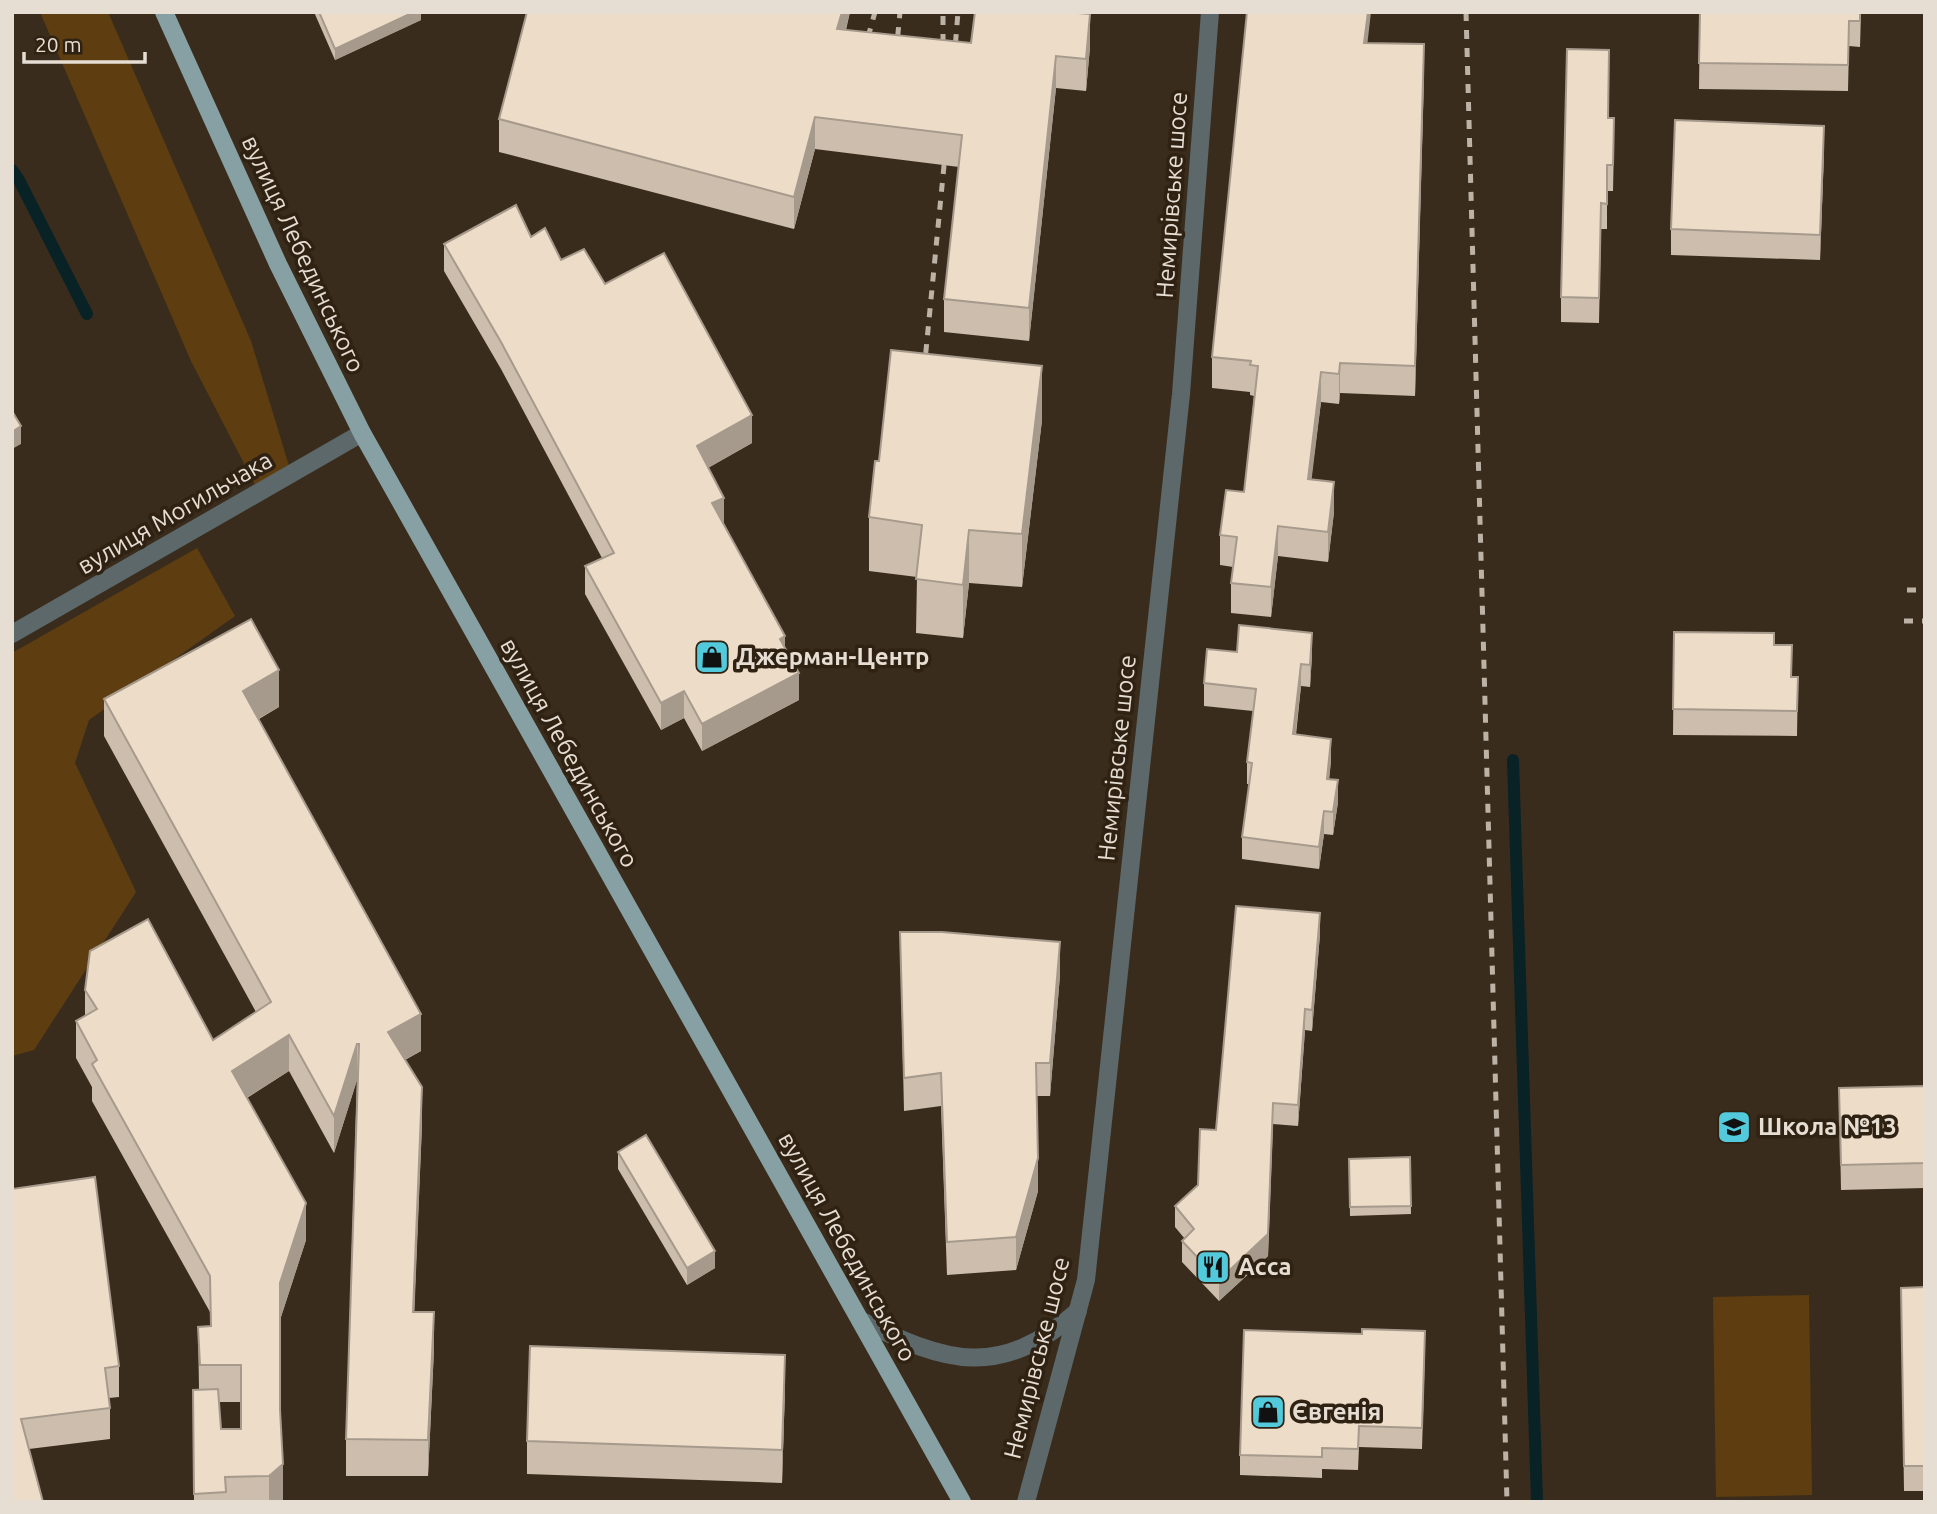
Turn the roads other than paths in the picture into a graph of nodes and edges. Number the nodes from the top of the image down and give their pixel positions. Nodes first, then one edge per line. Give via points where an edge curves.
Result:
1 (164, 12) edge
2 (1210, 12) edge
3 (362, 433) junction
4 (12, 634) edge
5 (1078, 1311) junction
6 (860, 1320) junction
7 (962, 1502) edge
8 (1026, 1502) edge

1 - 3 main road, вулиця Лебединського via 278,264
2 - 5 street, Немирівське шосе via 1181,394 1086,1280
3 - 4 street, вулиця Могильчака
3 - 6 main road, вулиця Лебединського
5 - 6 street via 1036,1343 1007,1355 976,1359 912,1346
5 - 8 street, Немирівське шосе
6 - 7 main road, вулиця Лебединського

